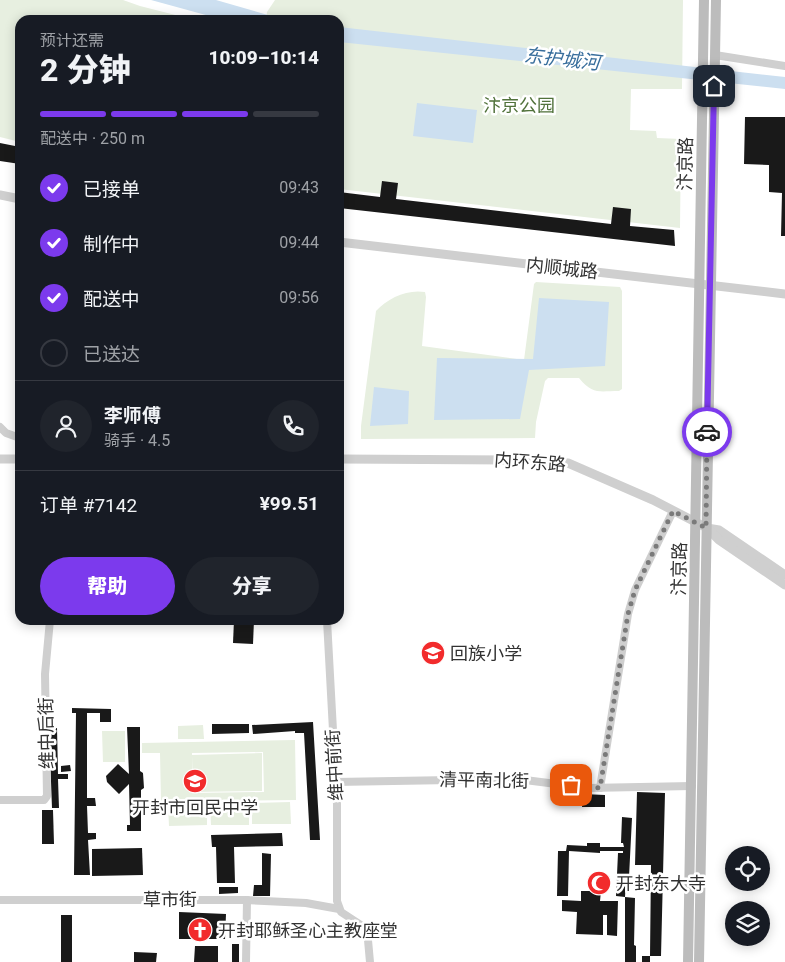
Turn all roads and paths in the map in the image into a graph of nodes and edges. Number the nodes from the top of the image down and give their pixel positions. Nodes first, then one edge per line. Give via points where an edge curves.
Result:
1 (704, 0) edge
2 (716, 0) edge
3 (714, 57) junction
4 (785, 66) edge
5 (0, 195) edge
6 (15, 197) edge
7 (344, 243) edge
8 (699, 283) junction
9 (710, 284) junction
10 (785, 294) edge
11 (0, 427) edge
12 (15, 436) edge
13 (0, 459) edge
14 (15, 459) edge
15 (344, 459) edge
16 (673, 511) junction
17 (696, 522) junction
18 (706, 528) junction
19 (785, 575) edge
20 (785, 585) edge
21 (50, 625) edge
22 (327, 625) edge
23 (336, 782) junction
24 (692, 786) junction
25 (600, 788) junction
26 (0, 800) edge
27 (0, 900) edge
28 (247, 900) junction
29 (339, 909) junction
30 (246, 962) edge
31 (370, 962) edge
32 (688, 962) edge
33 (699, 962) edge

1 - 8 main road, 汴京路
2 - 3 main road
3 - 4 street
3 - 9 main road, 汴京路
5 - 6 street
7 - 8 street, 内顺城路
8 - 9 street, 内顺城路
8 - 17 main road, 汴京路
9 - 10 street, 内顺城路
9 - 18 main road, 汴京路
11 - 12 street
13 - 14 street
15 - 16 street, 内环东路 via 568,463
16 - 17 street, 内环东路
16 - 25 street via 635,590 628,614
17 - 18 street, 内环东路
17 - 24 main road, 汴京路
18 - 19 street, 内环东路 via 719,530
18 - 20 street, 内环东路
18 - 33 main road, 汴京路
21 - 26 street, 维中后街 via 46,674 47,796 44,800
22 - 23 street, 维中前街
23 - 25 street, 清平南北街 via 517,779
23 - 29 street, 维中前街
24 - 25 street, 清平南北街
24 - 32 main road, 汴京路
27 - 28 street, 草市街
28 - 29 street, 草市街 via 306,903
28 - 30 street
29 - 31 street via 368,929

